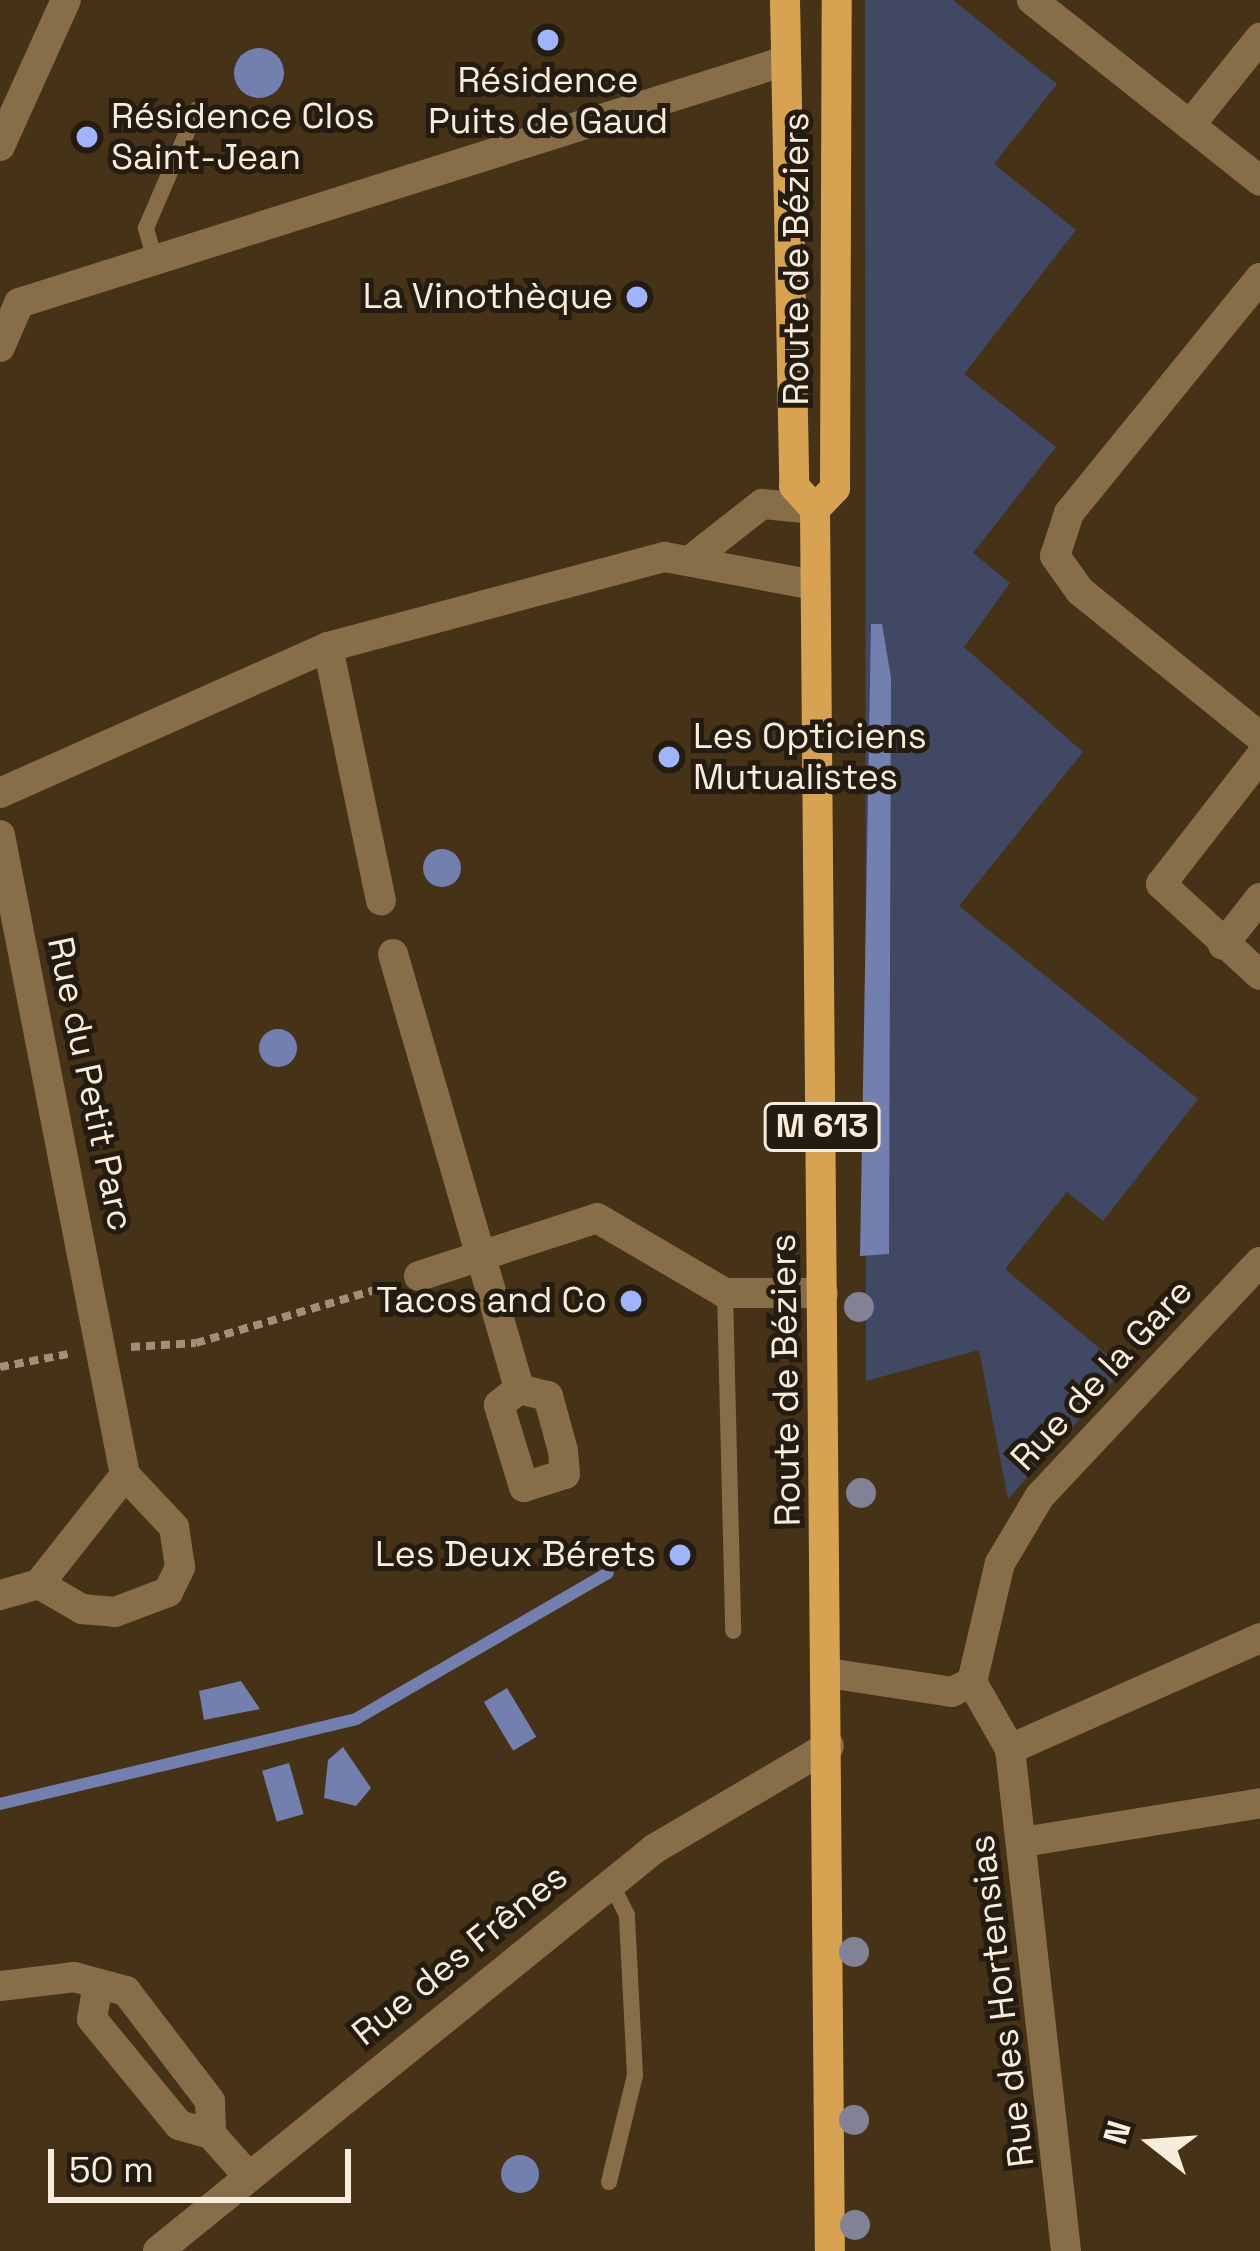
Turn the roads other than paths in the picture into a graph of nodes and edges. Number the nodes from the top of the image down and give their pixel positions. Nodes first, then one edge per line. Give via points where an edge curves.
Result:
1 (66, 0) edge
2 (785, 0) edge
3 (838, 0) edge
4 (1032, 0) edge
5 (1260, 38) edge
6 (785, 61) junction
7 (837, 62) junction
8 (197, 109) dead end
9 (1190, 124) junction
10 (0, 146) edge
11 (1260, 181) edge
12 (155, 260) junction
13 (1260, 278) edge
14 (9, 299) edge
15 (0, 347) edge
16 (814, 509) junction
17 (697, 555) junction
18 (815, 585) junction
19 (328, 647) junction
20 (1260, 737) edge
21 (1260, 757) edge
22 (0, 793) edge
23 (0, 836) edge
24 (1260, 898) edge
25 (381, 901) dead end
26 (1223, 945) junction
27 (393, 954) dead end
28 (1260, 975) edge
29 (15, 998) edge
30 (486, 1250) junction
31 (1260, 1262) edge
32 (419, 1276) road end
33 (725, 1293) junction
34 (824, 1293) junction
35 (519, 1389) dead end
36 (125, 1475) junction
37 (39, 1584) junction
38 (0, 1595) edge
39 (733, 1631) dead end
40 (1260, 1638) edge
41 (828, 1673) junction
42 (972, 1682) junction
43 (829, 1746) junction
44 (1010, 1749) junction
45 (1260, 1803) edge
46 (1023, 1842) junction
47 (611, 1883) junction
48 (0, 1986) edge
49 (97, 1990) junction
50 (211, 2134) junction
51 (249, 2177) junction
52 (609, 2182) dead end
53 (158, 2251) edge
54 (830, 2251) edge
55 (1066, 2251) edge

1 - 10 street
2 - 6 main road, Route de Béziers / M 613
3 - 7 main road, Route de Béziers / M 613
4 - 9 street
5 - 9 street
6 - 7 main road
6 - 12 street
6 - 16 main road, Route de Béziers / M 613 via 794,485
7 - 16 main road, Route de Béziers / M 613 via 835,488
8 - 12 lane via 146,228
9 - 11 street
12 - 14 street
13 - 20 street via 1069,513 1055,556 1080,590
14 - 15 street
16 - 17 street via 762,504
16 - 18 main road, Route de Béziers / M 613
17 - 18 street via 783,587
17 - 19 street
18 - 34 main road, Route de Béziers / M 613
19 - 22 street
19 - 25 street
21 - 26 street via 1160,884
23 - 29 street, Rue du Petit Parc
24 - 26 street
26 - 28 street
27 - 30 street
29 - 36 street, Rue du Petit Parc via 106,1348
30 - 32 street
30 - 33 street via 597,1218
30 - 35 street
31 - 42 street, Rue de la Gare via 1040,1496 1000,1563
33 - 34 street
33 - 39 lane
34 - 41 main road, Route de Béziers / M 613
36 - 37 street
36 - 37 street via 174,1527 180,1567 168,1592 115,1612 82,1609
37 - 38 street
40 - 44 street
41 - 42 street via 952,1692
41 - 43 main road, Route de Béziers / M 613
42 - 44 street, Rue des Hortensias
43 - 47 street, Rue des Frênes
43 - 54 main road, Route de Béziers / M 613
44 - 46 street, Rue des Hortensias
45 - 46 street
46 - 55 street, Rue des Hortensias
47 - 51 street, Rue des Frênes
47 - 52 lane via 627,1915 634,2075
48 - 49 street via 53,1976
49 - 50 street via 92,2019 179,2125
49 - 50 street via 126,1991 210,2101
50 - 51 street
51 - 53 street, Rue des Frênes

